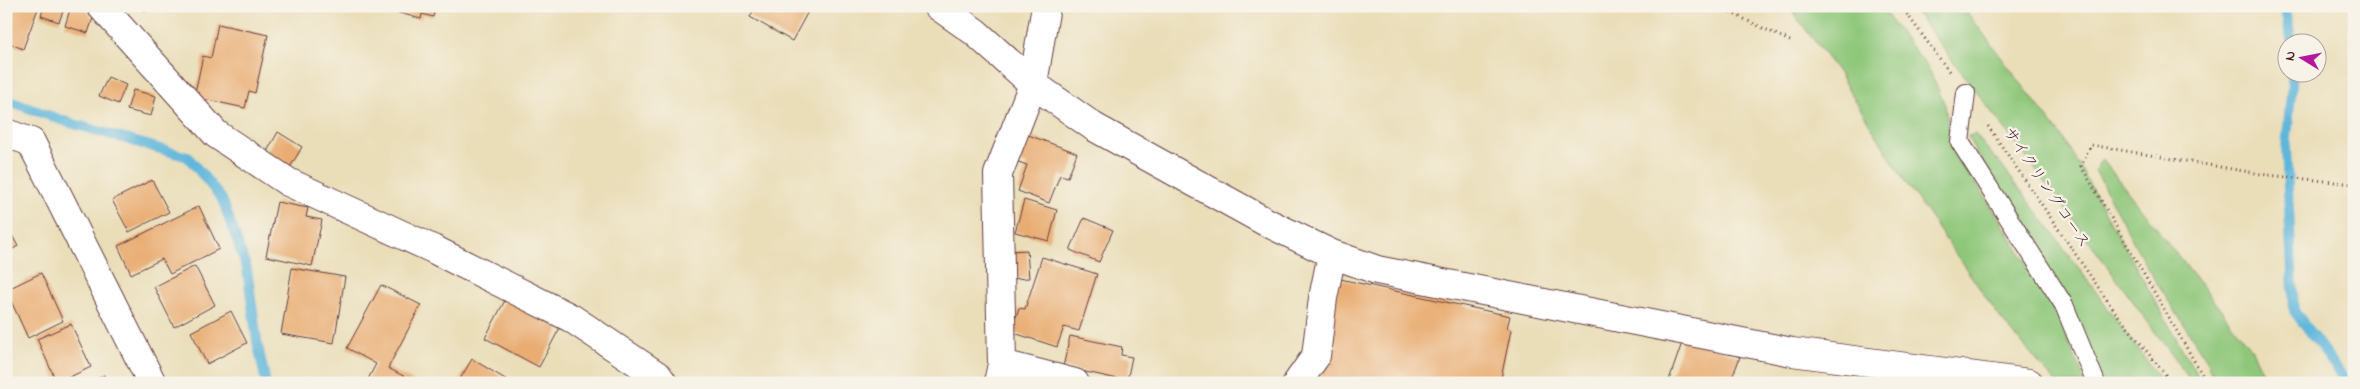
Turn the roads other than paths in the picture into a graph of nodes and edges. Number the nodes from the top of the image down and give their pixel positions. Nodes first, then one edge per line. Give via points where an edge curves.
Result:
1 (100, 6) edge
2 (938, 6) edge
3 (1046, 6) edge
4 (1033, 84) junction
5 (1966, 93) road end
6 (6, 133) edge
7 (1332, 254) junction
8 (1000, 373) edge
9 (152, 383) edge
10 (663, 383) edge
11 (1075, 383) edge
12 (1297, 383) edge
13 (2028, 383) edge
14 (2096, 383) edge

1 - 10 street via 216,134 288,182 433,249 570,318 658,376
2 - 4 street via 975,32
3 - 4 street
4 - 7 street via 1094,127 1266,222
4 - 8 street via 998,174
5 - 14 lane via 1960,142 2064,305
6 - 9 street via 31,142
7 - 12 street via 1316,356
7 - 13 street via 1376,270 1792,352
8 - 11 street

